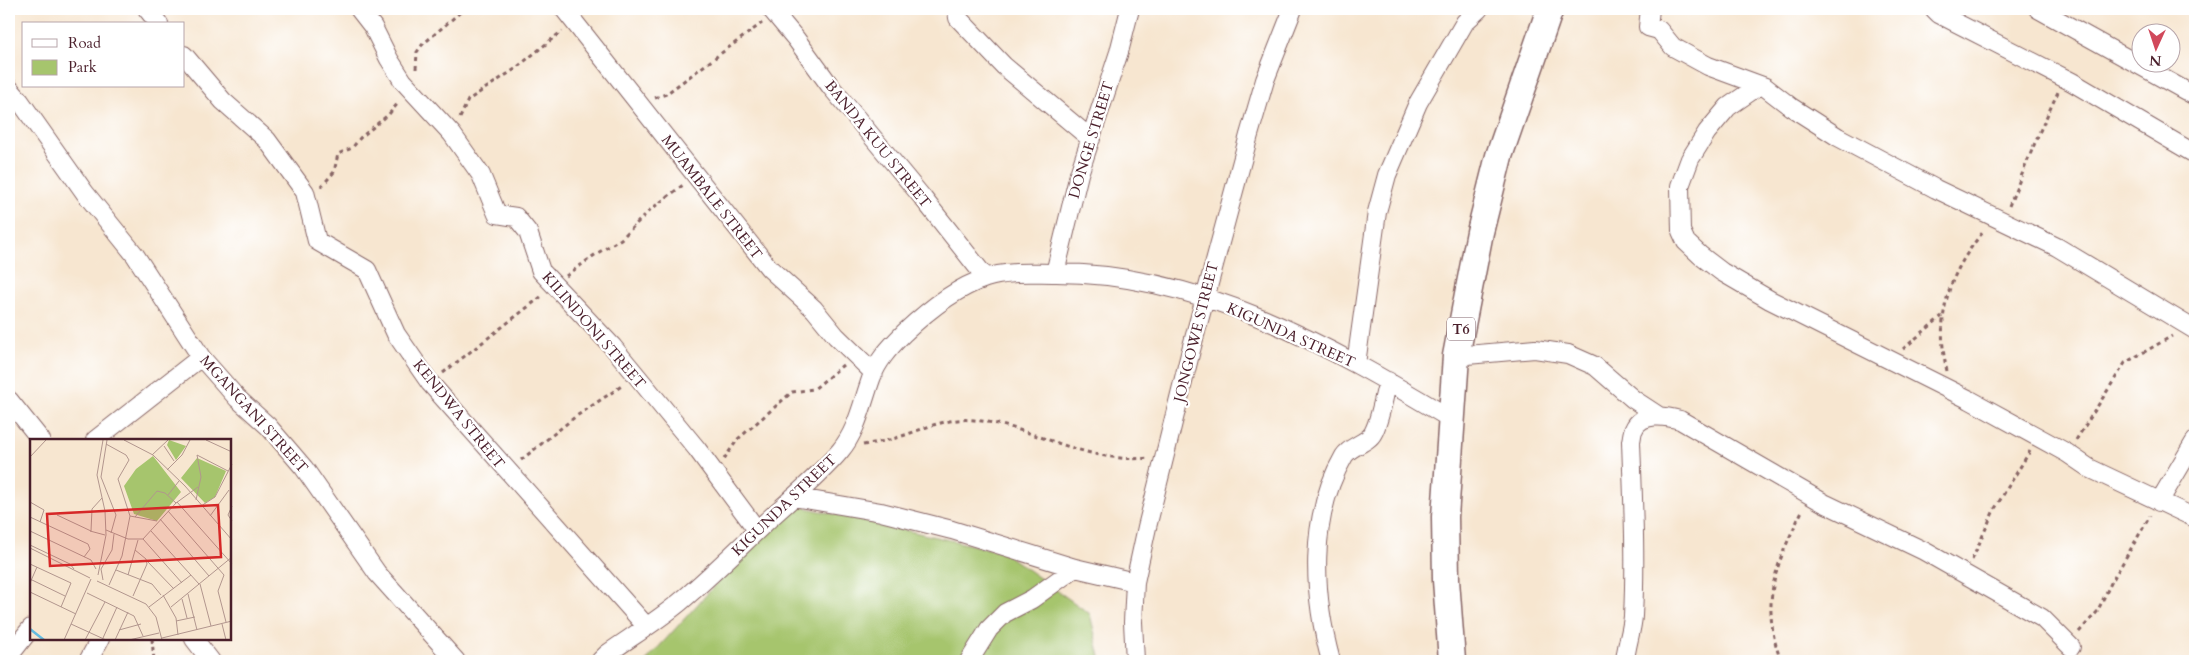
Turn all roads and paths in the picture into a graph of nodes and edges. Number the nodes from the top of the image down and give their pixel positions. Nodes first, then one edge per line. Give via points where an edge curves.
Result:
1 (147, 9) edge
2 (359, 9) edge
3 (464, 9) edge
4 (1130, 9) edge
5 (1293, 9) edge
6 (1479, 9) edge
7 (1550, 9) edge
8 (1650, 9) edge
9 (1660, 9) edge
10 (1934, 9) edge
11 (2038, 9) edge
12 (772, 11) edge
13 (957, 12) edge
14 (569, 15) edge
15 (157, 22) edge
16 (1648, 27) junction
17 (185, 56) edge
18 (2064, 79) junction
19 (1760, 85) junction
20 (408, 86) junction
21 (9, 88) edge
22 (2195, 96) edge
23 (639, 105) junction
24 (452, 134) junction
25 (1090, 139) junction
26 (2195, 154) edge
27 (696, 176) junction
28 (305, 192) junction
29 (2000, 218) junction
30 (1055, 273) junction
31 (986, 278) junction
32 (555, 286) junction
33 (1205, 298) junction
34 (1943, 315) junction
35 (2194, 328) edge
36 (854, 354) junction
37 (1456, 356) junction
38 (202, 357) junction
39 (1893, 361) junction
40 (1356, 364) junction
41 (874, 373) junction
42 (636, 376) junction
43 (1388, 381) junction
44 (430, 383) junction
45 (1952, 391) junction
46 (9, 400) edge
47 (1659, 416) junction
48 (1451, 419) junction
49 (2039, 438) junction
50 (40, 439) edge
51 (96, 439) edge
52 (2195, 441) edge
53 (841, 449) junction
54 (2067, 453) junction
55 (1166, 456) junction
56 (506, 472) junction
57 (715, 472) junction
58 (1810, 495) junction
59 (793, 497) junction
60 (2159, 502) junction
61 (2195, 518) edge
62 (758, 530) junction
63 (1074, 568) junction
64 (1966, 575) junction
65 (1135, 582) junction
66 (646, 626) junction
67 (30, 629) edge
68 (99, 640) edge
69 (152, 640) edge
70 (195, 640) edge
71 (2071, 647) joint
72 (9, 656) edge
73 (88, 661) edge
74 (154, 661) edge
75 (211, 661) edge
76 (456, 661) edge
77 (600, 661) edge
78 (969, 661) edge
79 (1135, 661) edge
80 (1331, 661) edge
81 (1452, 661) edge
82 (1625, 661) edge
83 (1780, 661) edge

1 - 15 street
2 - 20 street, KILINDONI STREET
3 - 20 path via 422,45
4 - 25 street, DONGE STREET
5 - 33 street, JONGOWE STREET via 1265,80
6 - 40 street via 1465,22 1418,103 1387,175 1377,212
7 - 37 highway, T6 via 1499,156 1480,232
8 - 16 street
9 - 16 street
10 - 18 street via 1938,14
11 - 22 street
12 - 23 path via 666,94
12 - 31 street, BANDA KUU STREET
13 - 25 street via 1004,66
14 - 23 street, MUAMBALE STREET
14 - 24 path via 515,68 468,100
16 - 19 street via 1659,30 1673,48 1708,66
17 - 28 street, KENDWA STREET via 223,101 267,140
18 - 26 street
18 - 29 path
19 - 29 street via 1838,137 1936,189
19 - 39 street via 1728,108 1706,132 1690,158 1680,186 1681,231 1686,242 1737,282
20 - 24 street, KILINDONI STREET
20 - 28 path via 390,114 352,148 338,154 329,180 309,195
21 - 38 street, MGANGANI STREET via 85,193 135,255
23 - 27 street, MUAMBALE STREET
24 - 32 street, KILINDONI STREET via 481,175 497,214 516,217 528,232 541,271
25 - 30 street, DONGE STREET
27 - 32 path via 662,200 621,239 584,262
27 - 36 street, MUAMBALE STREET via 769,268 814,309
28 - 44 street, KENDWA STREET via 317,241 367,270 396,334
29 - 34 path via 1967,250 1950,287
29 - 35 street via 2057,247
30 - 31 street, KIGUNDA STREET via 1009,273
30 - 33 street, KIGUNDA STREET via 1110,275 1183,290
31 - 41 street, KIGUNDA STREET via 940,302 882,356
32 - 42 street, KILINDONI STREET
32 - 44 path
33 - 40 street, KIGUNDA STREET via 1244,311
33 - 55 street, JONGOWE STREET
34 - 39 path
34 - 45 path via 1944,359
35 - 54 path via 2162,340 2125,363
36 - 41 street, MUAMBALE STREET
36 - 57 path via 814,389 792,392 738,439
37 - 47 street via 1535,349 1568,354 1595,366 1633,399
37 - 48 highway, T6
38 - 51 street
38 - 76 street, MGANGANI STREET via 304,468 377,573
39 - 45 street
40 - 43 street, KIGUNDA STREET
41 - 53 street, KIGUNDA STREET via 862,409
42 - 56 path via 575,417
42 - 57 street, KILINDONI STREET
43 - 48 street, KIGUNDA STREET
43 - 80 street via 1373,434 1345,455 1323,506 1317,559 1319,605
44 - 56 street, KENDWA STREET
45 - 49 street
46 - 50 street
47 - 58 street via 1680,420
47 - 82 street via 1638,424 1632,442 1633,619
48 - 81 highway, T6 via 1445,517
49 - 54 street
49 - 64 path via 1994,510
52 - 60 street
53 - 55 path via 890,440 949,420 974,420 1100,455 1127,460
53 - 59 street, KIGUNDA STREET
54 - 60 street via 2089,468
55 - 65 street, JONGOWE STREET
56 - 66 street, KENDWA STREET
57 - 62 street, KILINDONI STREET
58 - 64 street
58 - 83 path via 1784,547 1774,578 1770,612
59 - 62 street, KIGUNDA STREET
59 - 63 street via 881,512
60 - 61 street
60 - 71 path via 2097,612 2074,638
62 - 66 street, KIGUNDA STREET via 678,603
63 - 65 street
63 - 78 street via 1032,599 1005,613 989,629
64 - 71 street via 2042,618
65 - 79 street, JONGOWE STREET
66 - 77 street, KIGUNDA STREET
67 - 72 street
68 - 73 street
69 - 74 path
70 - 75 street

